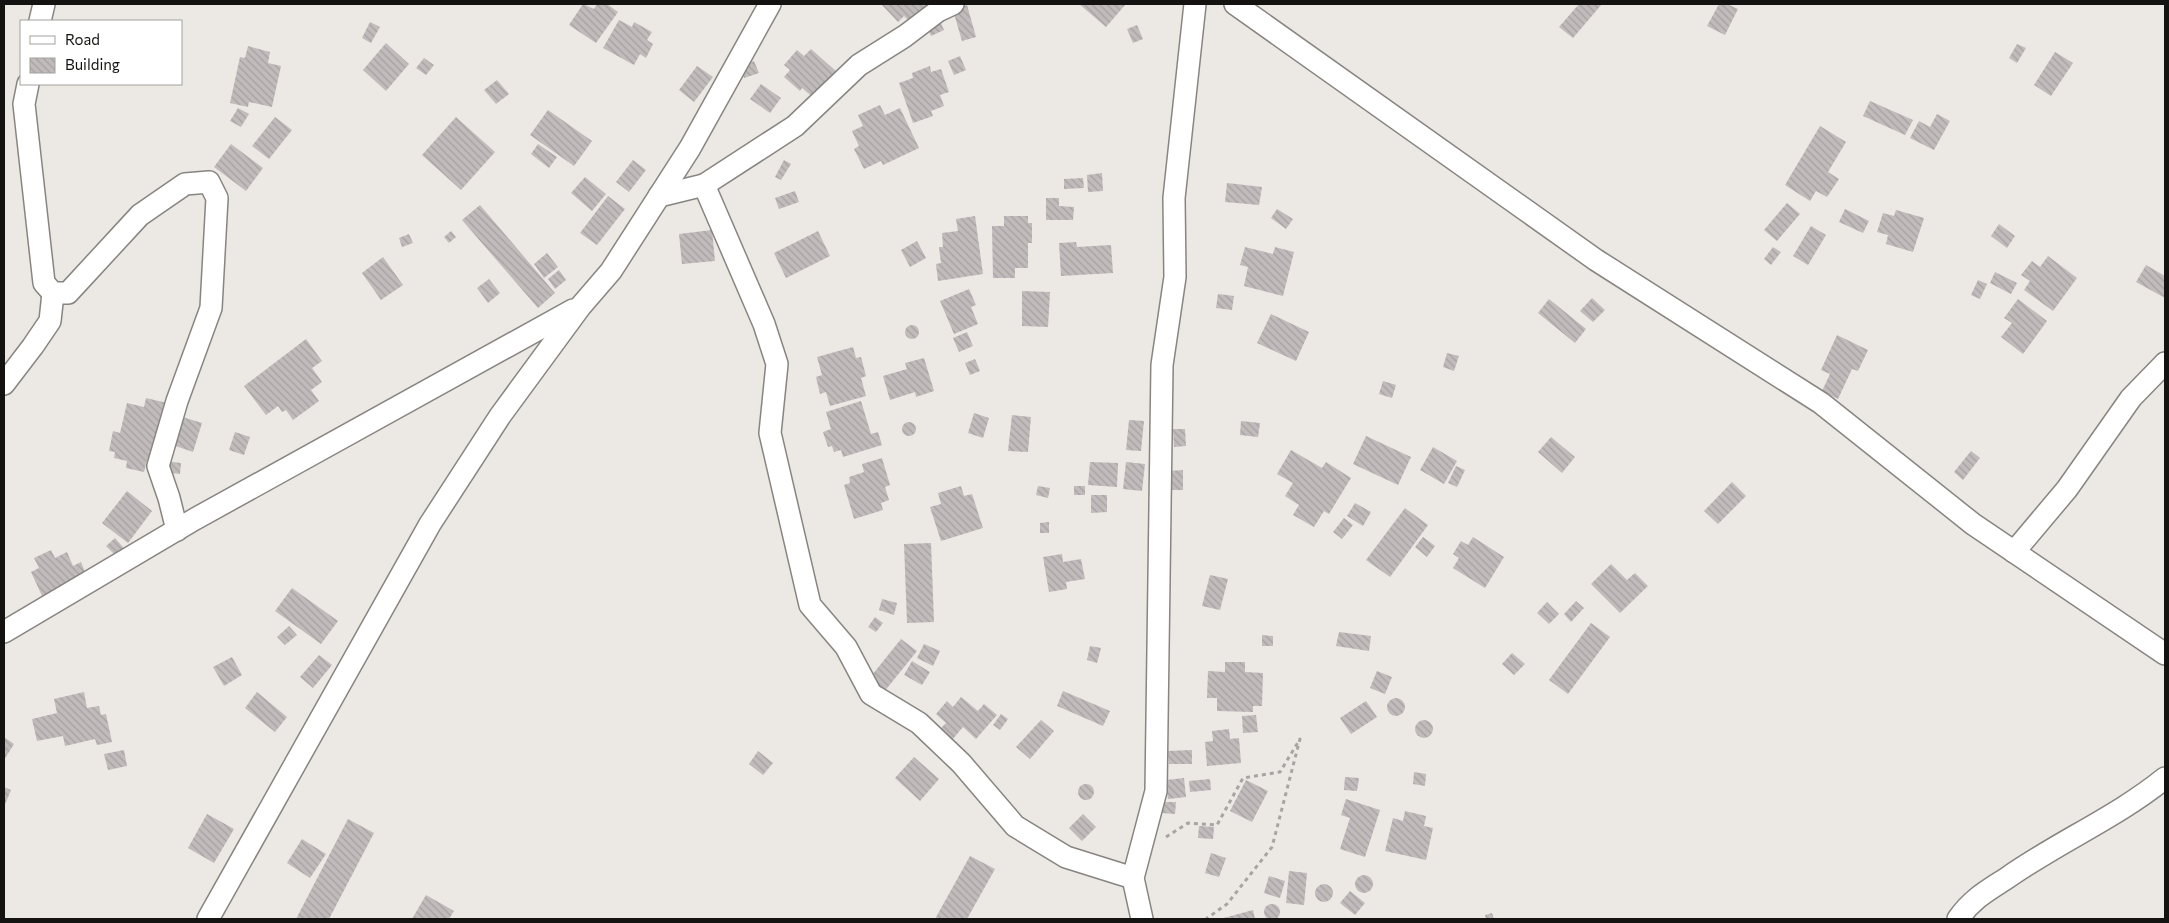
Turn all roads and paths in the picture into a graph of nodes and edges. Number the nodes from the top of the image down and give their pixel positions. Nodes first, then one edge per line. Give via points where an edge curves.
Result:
1 (44, 4) edge
2 (770, 4) edge
3 (953, 4) edge
4 (1195, 4) edge
5 (1235, 4) edge
6 (40, 20) edge
7 (28, 85) edge
8 (704, 185) junction
9 (659, 196) junction
10 (54, 292) junction
11 (580, 306) junction
12 (2165, 363) edge
13 (4, 384) edge
14 (177, 530) junction
15 (2014, 552) junction
16 (4, 632) edge
17 (2165, 654) edge
18 (2165, 778) edge
19 (1139, 853) junction
20 (1133, 878) junction
21 (208, 919) edge
22 (1142, 919) edge
23 (1206, 919) edge
24 (1958, 919) edge

1 - 6 street
2 - 9 street via 690,148
3 - 8 street via 859,65 795,126
4 - 19 street via 1174,198 1175,277 1162,365 1156,791
5 - 15 street via 1596,260 1821,403 1973,524
7 - 10 street via 24,104 44,284
8 - 9 street
8 - 20 street via 764,324 777,364 770,434 810,605 846,647 871,694 919,723 961,763 1015,826 1066,857
9 - 11 street via 611,270
10 - 13 street via 50,321
10 - 14 street via 68,293 140,215 186,184 209,182 217,198 211,308 177,401 158,466
11 - 14 street
11 - 21 street via 500,416 430,524
12 - 15 street via 2131,398 2067,488
14 - 16 street
15 - 17 street
18 - 24 street via 2142,796 2039,855 1969,904
19 - 20 street
19 - 23 path via 1188,823 1217,825 1243,778 1280,772 1300,739 1272,847 1228,904
20 - 22 street

